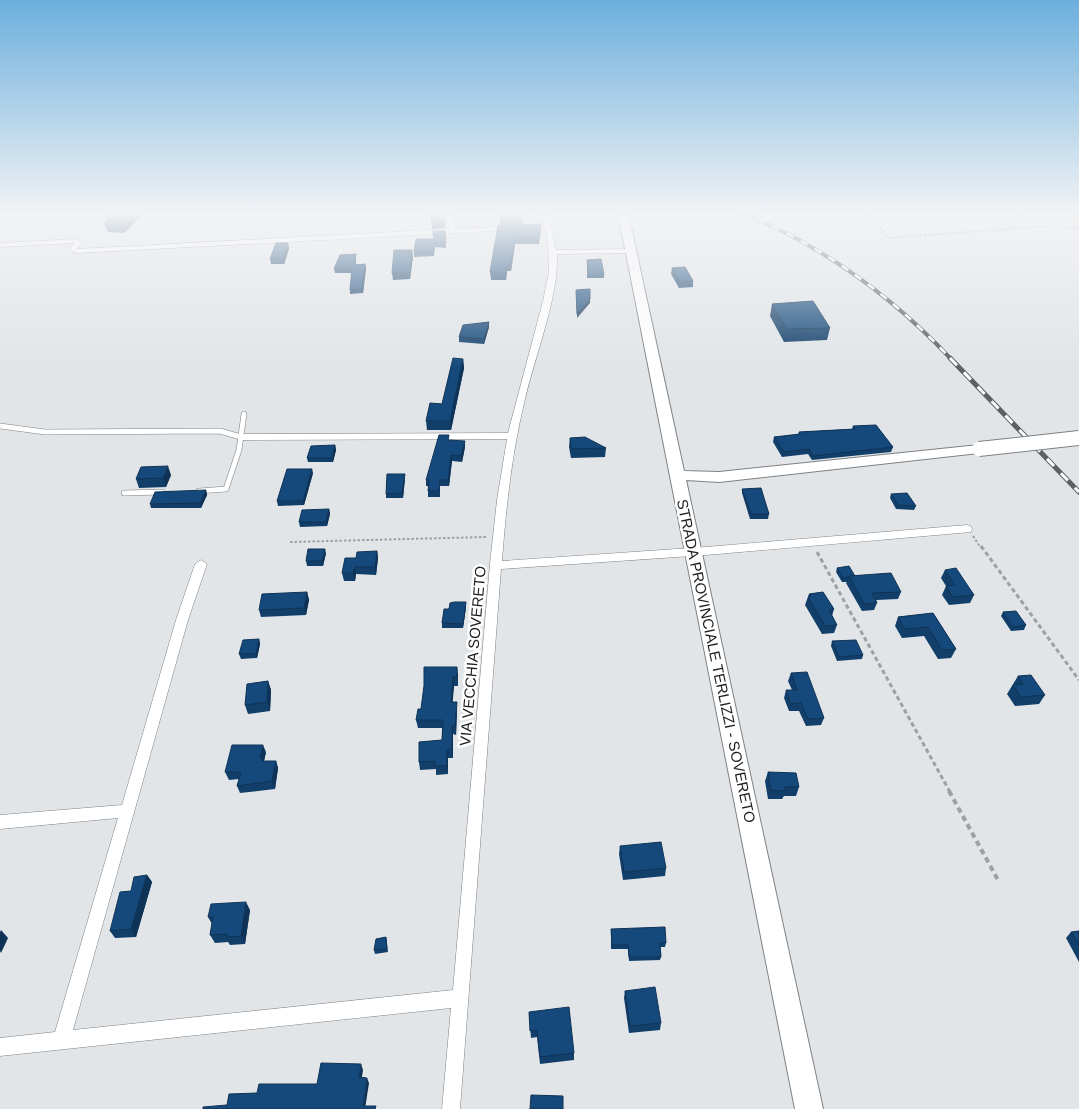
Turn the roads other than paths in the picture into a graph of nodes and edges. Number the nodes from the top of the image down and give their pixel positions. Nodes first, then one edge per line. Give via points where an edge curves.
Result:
1 (553, 265) edge
2 (633, 265) edge
3 (244, 414) dead end
4 (0, 426) edge
5 (512, 436) junction
6 (241, 437) junction
7 (1079, 438) edge
8 (980, 449) joint
9 (679, 481) junction
10 (170, 492) edge
11 (188, 492) edge
12 (124, 493) dead end
13 (967, 529) road end
14 (693, 551) junction
15 (201, 564) dead end
16 (496, 566) junction
17 (128, 811) junction
18 (0, 822) edge
19 (461, 998) junction
20 (61, 1041) junction
21 (0, 1047) edge
22 (451, 1109) edge
23 (809, 1109) edge

1 - 5 street, VIA VECCHIA SOVERETO via 548,305
2 - 9 main road, STRADA PROVINCIALE TERLIZZI - SOVERETO
3 - 6 lane
4 - 6 lane via 45,432 220,431
5 - 6 street
5 - 16 street, VIA VECCHIA SOVERETO via 497,536
6 - 11 lane via 226,489
7 - 8 main road, bridge
8 - 9 main road
9 - 14 main road, STRADA PROVINCIALE TERLIZZI - SOVERETO
10 - 12 lane
13 - 14 street
14 - 16 street
14 - 23 main road, STRADA PROVINCIALE TERLIZZI - SOVERETO
15 - 17 street
16 - 19 street, VIA VECCHIA SOVERETO
17 - 18 street
17 - 20 street
19 - 20 street
19 - 22 street, VIA VECCHIA SOVERETO
20 - 21 street

